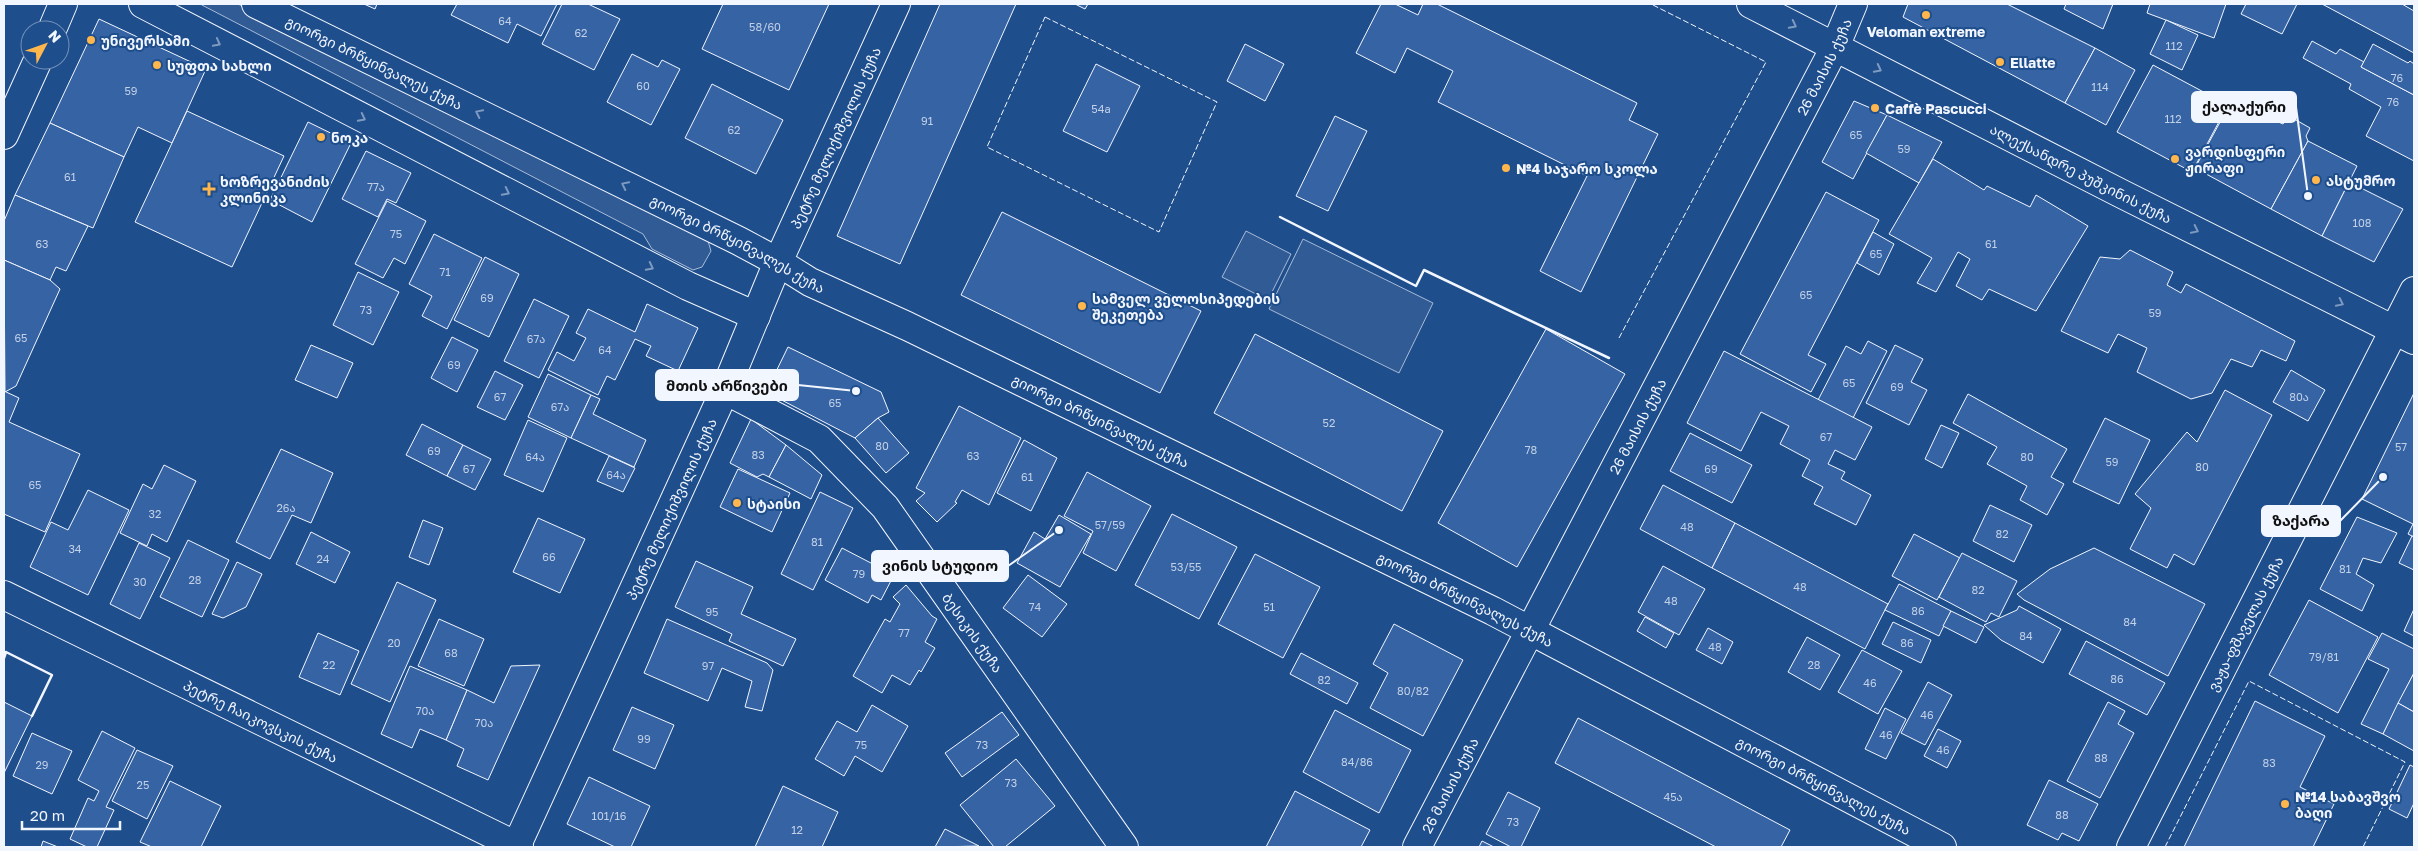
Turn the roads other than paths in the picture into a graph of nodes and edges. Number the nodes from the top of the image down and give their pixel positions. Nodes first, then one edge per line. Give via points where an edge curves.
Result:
1 (64, 4) edge
2 (143, 4) edge
3 (256, 4) edge
4 (896, 4) edge
5 (1751, 4) edge
6 (1853, 4) edge
7 (57, 20) edge
8 (1835, 47) junction
9 (33, 70) edge
10 (4, 135) edge
11 (778, 262) junction
12 (2414, 291) edge
13 (756, 316) junction
14 (2404, 335) edge
15 (725, 390) junction
16 (4, 595) edge
17 (1531, 631) junction
18 (517, 847) edge
19 (1124, 847) edge
20 (1417, 847) edge
21 (1942, 847) edge
22 (2131, 847) edge

1 - 7 street
2 -> 13 street via 688,286
11 -> 3 street, გიორგი ბრწყინვალეს ქუჩა
4 - 11 street, პეტრე მელიქიშვილის ქუჩა
5 -> 8 street, ალექსანდრე პუშკინის ქუჩა
6 - 8 street, 26 მაისის ქუჩა
8 -> 14 street, ალექსანდრე პუშკინის ქუჩა
8 - 17 street, 26 მაისის ქუჩა
9 - 10 street
11 - 13 street, პეტრე მელიქიშვილის ქუჩა
11 - 17 street, გიორგი ბრწყინვალეს ქუჩა via 810,282 907,326
12 - 14 street, ვაჟა-ფშაველას ქუჩა
13 - 15 street, პეტრე მელიქიშვილის ქუჩა
14 - 22 street, ვაჟა-ფშაველას ქუჩა
15 - 18 street, პეტრე მელიქიშვილის ქუჩა
15 - 19 street, ბესიკის ქუჩა via 819,439 885,507
16 - 18 street, პეტრე ჩაიკოვსკის ქუჩა
17 - 20 street, 26 მაისის ქუჩა
17 - 21 street, გიორგი ბრწყინვალეს ქუჩა

